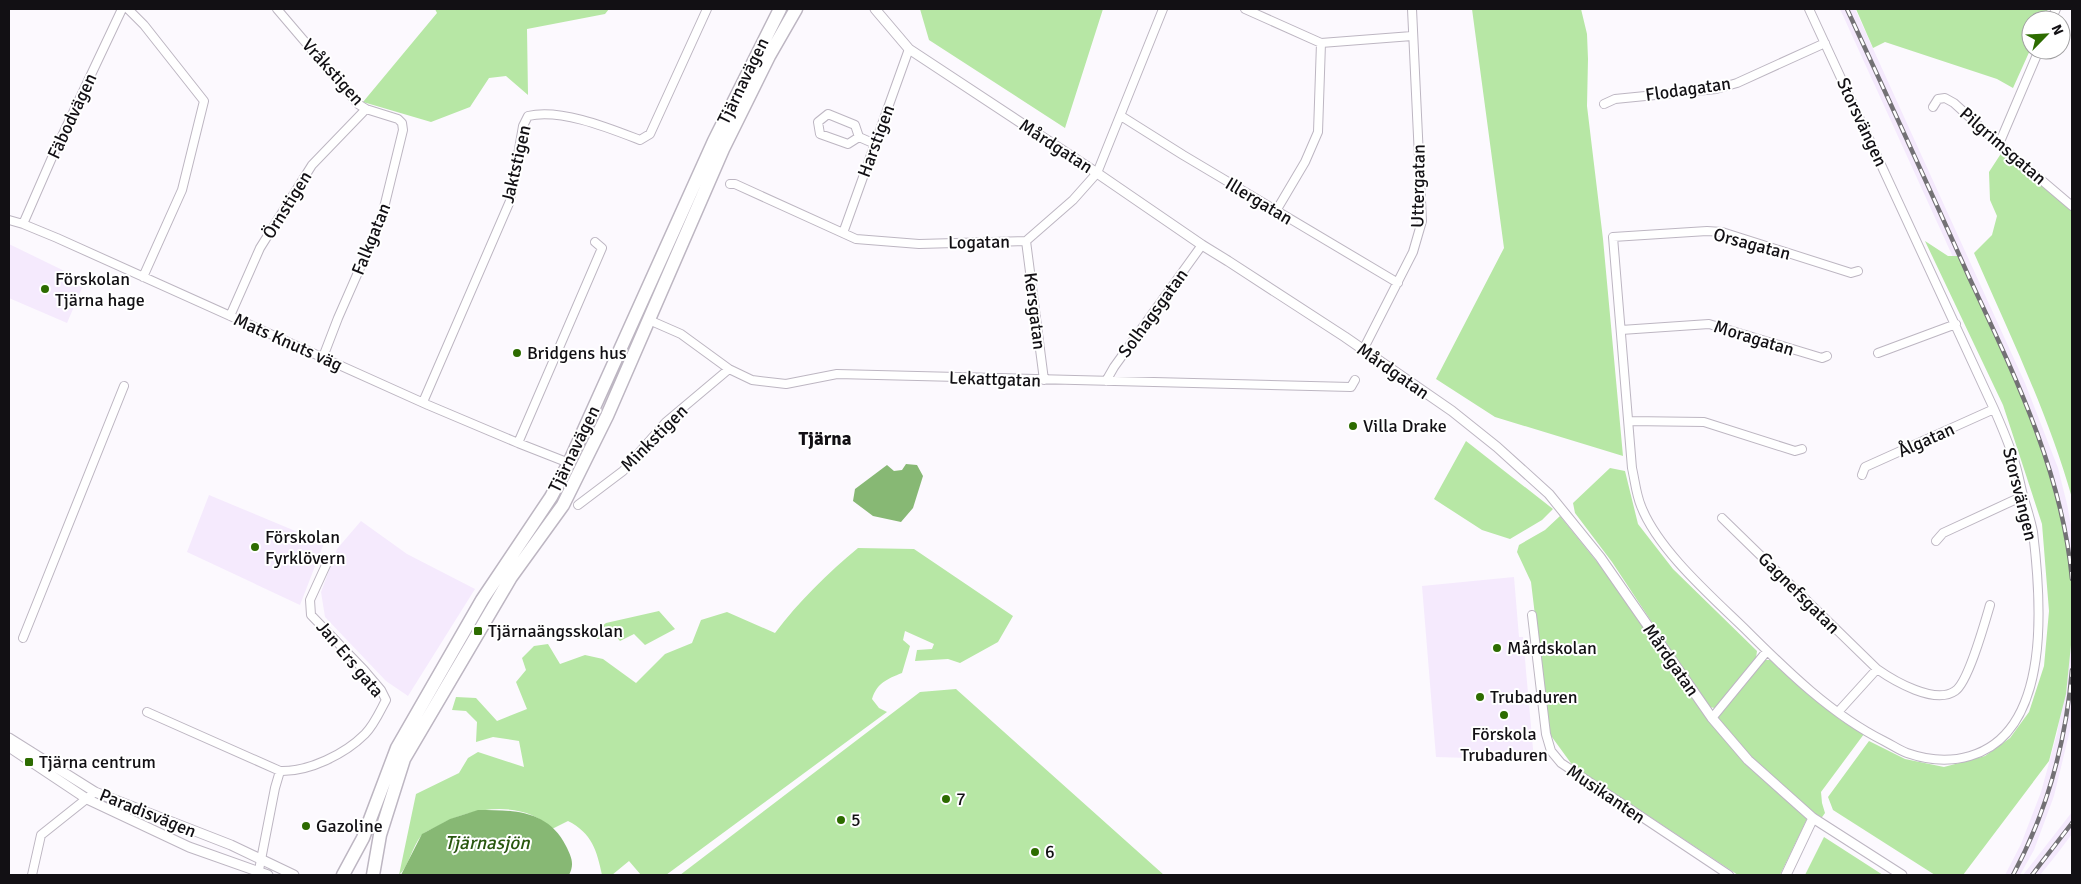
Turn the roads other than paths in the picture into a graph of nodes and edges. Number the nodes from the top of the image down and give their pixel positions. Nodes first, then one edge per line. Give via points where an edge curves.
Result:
1 (122, 9) edge
2 (128, 9) edge
3 (277, 9) edge
4 (707, 9) edge
5 (780, 9) edge
6 (796, 9) edge
7 (875, 9) edge
8 (1163, 9) edge
9 (1245, 9) edge
10 (1412, 9) edge
11 (1809, 9) edge
12 (1412, 36) junction
13 (1321, 43) junction
14 (1825, 43) junction
15 (909, 49) junction
16 (2035, 60) edge
17 (1604, 104) dead end
18 (1933, 107) dead end
19 (366, 108) junction
20 (1121, 116) junction
21 (398, 119) joint
22 (859, 137) junction
23 (875, 144) junction
24 (1999, 144) junction
25 (1097, 173) junction
26 (730, 184) dead end
27 (2072, 206) edge
28 (1276, 212) junction
29 (9, 220) edge
30 (24, 224) junction
31 (843, 234) junction
32 (1613, 237) joint
33 (1026, 241) junction
34 (595, 242) dead end
35 (1202, 245) junction
36 (1858, 271) dead end
37 (143, 277) junction
38 (1398, 283) junction
39 (230, 316) junction
40 (649, 320) junction
41 (1956, 324) junction
42 (1620, 330) junction
43 (1363, 350) junction
44 (1878, 353) dead end
45 (1827, 356) dead end
46 (323, 357) junction
47 (729, 369) junction
48 (1044, 380) junction
49 (1355, 380) dead end
50 (1106, 381) junction
51 (124, 386) dead end
52 (422, 402) junction
53 (1994, 409) junction
54 (1629, 421) junction
55 (518, 443) junction
56 (1802, 449) dead end
57 (569, 462) junction
58 (1862, 475) dead end
59 (2023, 496) junction
60 (578, 506) dead end
61 (1722, 518) dead end
62 (1743, 526) dead end
63 (1738, 533) junction
64 (1936, 541) dead end
65 (326, 565) dead end
66 (1990, 605) dead end
67 (1532, 615) dead end
68 (23, 638) dead end
69 (1767, 651) junction
70 (1877, 669) junction
71 (147, 712) dead end
72 (1838, 712) junction
73 (1712, 718) junction
74 (9, 738) edge
75 (9, 747) edge
76 (280, 771) junction
77 (95, 792) junction
78 (87, 799) junction
79 (1813, 818) junction
80 (261, 859) junction
81 (258, 873) edge
82 (32, 875) edge
83 (268, 875) edge
84 (294, 875) edge
85 (343, 875) edge
86 (373, 875) edge
87 (1729, 875) edge
88 (1786, 875) edge
89 (1902, 875) edge

1 - 30 street, Fäbodvägen
2 - 37 street via 204,101 182,190
3 - 19 street, Vråkstigen via 358,104
4 - 52 street, Jaktstigen via 650,134 640,140 593,122 539,113 528,116 523,126 510,201
5 - 57 highway, Tjärnavägen via 714,141
6 - 40 highway, Tjärnavägen via 768,56 723,149
7 - 15 street, Mårdgatan
8 - 20 street, Logatan
9 - 13 street
10 - 12 street, Uttergatan
11 - 14 street, Storsvängen
12 - 13 street
12 - 38 street, Uttergatan via 1422,222 1413,252
13 - 28 street via 1318,132
14 - 17 street, Flodagatan via 1723,87 1615,99
14 - 41 street, Storsvängen
15 - 23 street, Harstigen
15 - 25 street, Mårdgatan
16 - 24 street
18 - 24 street, Pilgrimsgatan via 1938,100 1945,98 1954,102
19 - 21 street, Vråkstigen
19 - 39 street, Örnstigen via 312,165 260,248
20 - 25 street, Logatan
20 - 28 street, Illergatan
21 - 46 street, Falkgatan via 403,130 387,202
22 - 22 street via 848,144 820,134 818,122 828,114 855,125
22 - 23 street
23 - 31 street, Harstigen
24 - 27 street, Pilgrimsgatan
25 - 33 street, Logatan via 1073,200
25 - 35 street, Mårdgatan
26 - 31 street, Logatan
28 - 38 street, Illergatan
29 - 30 street, Mats Knuts väg
30 - 37 street, Mats Knuts väg
31 - 33 street, Logatan via 856,240 919,244
32 - 36 street, Orsagatan via 1722,232 1851,273
32 - 42 street, Storsvängen
33 - 48 street, Kersgatan
34 - 55 street via 602,248
35 - 43 street, Mårdgatan
35 - 50 street, Solhagsgatan
37 - 39 street, Mats Knuts väg
38 - 43 street, Uttergatan
39 - 46 street, Mats Knuts väg
40 - 47 street, Lekattgatan via 681,334
40 - 86 highway, Tjärnavägen via 607,416 562,505 511,577 404,759 380,835
41 - 44 street
41 - 53 street, Storsvängen
42 - 45 street, Moragatan via 1709,324 1822,358
42 - 54 street, Storsvängen
43 - 73 street, Mårdgatan via 1452,411 1549,494 1600,557
46 - 52 street, Mats Knuts väg
47 - 48 street, Lekattgatan via 752,380 786,384 837,374
47 - 60 street, Minkstigen via 666,422 623,471
48 - 50 street, Lekattgatan
49 - 50 street, Lekattgatan via 1351,387
51 - 68 street
52 - 55 street, Mats Knuts väg
53 - 58 street, Ålgatan via 1865,467
53 - 59 street, Storsvängen via 2014,458
54 - 56 street via 1704,422 1795,451
54 - 69 street, Storsvängen via 1632,468 1641,506 1656,535 1680,564
55 - 57 street, Mats Knuts väg
57 - 85 highway, Tjärnavägen via 551,496 482,600 396,748 363,838
59 - 64 street via 1943,533
59 - 72 street, Storsvängen via 2032,530 2038,638 2025,700 2018,718 2002,739 1982,753 1942,760 1907,753 1869,734
61 - 63 street, Gagnefsgatan
62 - 63 street
63 - 70 street, Gagnefsgatan
65 - 76 street, Jan Ers gata via 310,600 311,615 364,670 386,700 365,733 340,753 309,768
66 - 70 street, Gagnefsgatan via 1965,679 1956,691 1934,695 1898,683
67 - 87 street, Musikanten via 1550,751 1594,787
69 - 72 street, Storsvängen
69 - 73 street
70 - 72 street
71 - 76 street
73 - 79 street, Mårdgatan via 1748,760
74 - 77 street, Paradisvägen
75 - 78 street, Paradisvägen
76 - 80 street
77 - 78 street
77 - 80 street, Paradisvägen
78 - 81 street, Paradisvägen via 189,847
78 - 82 street via 41,835
79 - 88 street
79 - 89 street, Mårdgatan
80 - 81 street
80 - 84 street, Paradisvägen
81 - 83 street, Paradisvägen

